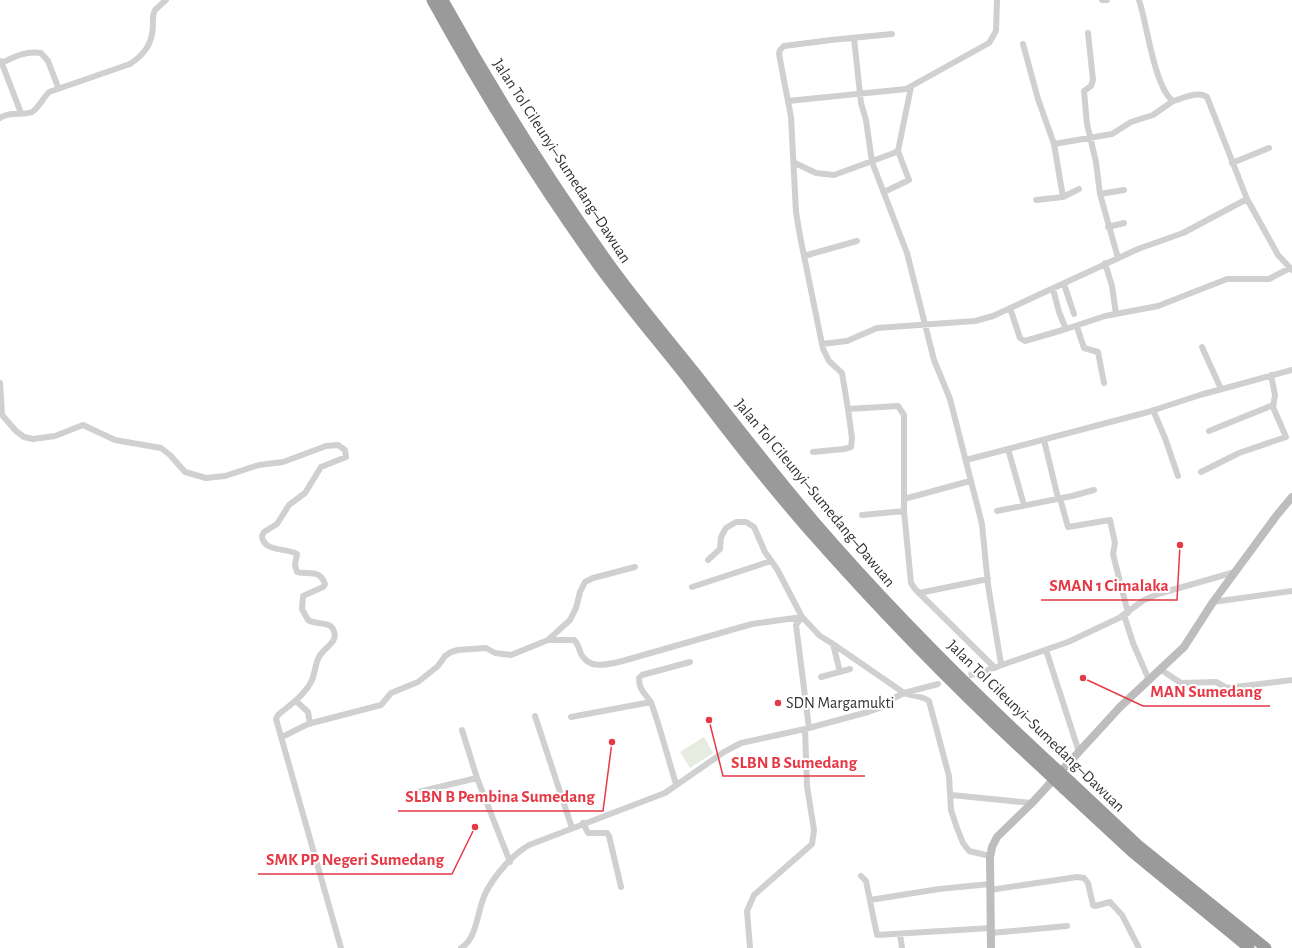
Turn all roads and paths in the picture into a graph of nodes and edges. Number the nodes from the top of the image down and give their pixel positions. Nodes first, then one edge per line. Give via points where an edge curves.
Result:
1 (166, 0) edge
2 (432, 0) edge
3 (443, 0) edge
4 (997, 0) edge
5 (1102, 0) edge
6 (1107, 0) edge
7 (1139, 0) edge
8 (892, 34) dead end
9 (1088, 34) dead end
10 (854, 38) junction
11 (1023, 44) dead end
12 (1, 61) edge
13 (58, 87) junction
14 (911, 87) junction
15 (860, 93) junction
16 (1173, 101) junction
17 (788, 102) junction
18 (21, 113) junction
19 (0, 118) edge
20 (1089, 138) junction
21 (1054, 144) junction
22 (1269, 148) dead end
23 (898, 151) junction
24 (872, 162) junction
25 (795, 163) junction
26 (1232, 163) junction
27 (1079, 188) dead end
28 (1124, 190) dead end
29 (884, 192) junction
30 (1100, 194) junction
31 (1062, 197) junction
32 (1247, 199) junction
33 (1036, 200) dead end
34 (1124, 222) dead end
35 (1108, 227) junction
36 (857, 241) dead end
37 (804, 256) junction
38 (1118, 258) junction
39 (1105, 263) junction
40 (1291, 269) edge
41 (1064, 284) junction
42 (1053, 289) junction
43 (1010, 308) junction
44 (1074, 314) dead end
45 (1116, 314) junction
46 (925, 325) junction
47 (1077, 327) junction
48 (1066, 329) junction
49 (822, 344) junction
50 (1202, 348) dead end
51 (1292, 370) edge
52 (1271, 375) junction
53 (0, 383) edge
54 (1104, 383) dead end
55 (1221, 389) junction
56 (1273, 405) junction
57 (848, 410) junction
58 (1153, 410) junction
59 (1209, 431) dead end
60 (1044, 440) junction
61 (1008, 449) junction
62 (813, 452) dead end
63 (966, 460) junction
64 (1201, 472) dead end
65 (1178, 476) dead end
66 (970, 481) junction
67 (1094, 490) dead end
68 (1292, 497) edge
69 (1059, 498) junction
70 (904, 499) junction
71 (1024, 505) junction
72 (904, 510) junction
73 (997, 511) dead end
74 (862, 515) dead end
75 (708, 560) dead end
76 (771, 561) junction
77 (635, 567) dead end
78 (1235, 572) junction
79 (988, 579) junction
80 (692, 587) dead end
81 (1292, 591) edge
82 (919, 593) junction
83 (1213, 602) junction
84 (1126, 614) junction
85 (802, 617) junction
86 (548, 640) junction
87 (832, 644) junction
88 (1046, 650) junction
89 (690, 662) dead end
90 (998, 666) junction
91 (850, 669) dead end
92 (1160, 669) junction
93 (840, 672) junction
94 (982, 672) tunnel mouth
95 (821, 677) dead end
96 (1149, 680) junction
97 (1292, 680) edge
98 (938, 684) dead end
99 (904, 692) junction
100 (296, 701) junction
101 (651, 702) junction
102 (535, 716) dead end
103 (571, 717) dead end
104 (310, 724) junction
105 (807, 729) junction
106 (462, 730) dead end
107 (282, 737) junction
108 (1079, 752) junction
109 (1047, 766) junction
110 (477, 778) junction
111 (676, 784) junction
112 (1067, 786) junction
113 (418, 792) dead end
114 (951, 795) junction
115 (1032, 803) junction
116 (583, 823) junction
117 (572, 828) junction
118 (990, 856) junction
119 (510, 862) junction
120 (861, 876) dead end
121 (621, 887) dead end
122 (990, 887) junction
123 (1183, 893) junction
124 (870, 900) junction
125 (1067, 926) dead end
126 (991, 931) junction
127 (900, 934) junction
128 (341, 948) edge
129 (461, 948) edge
130 (750, 948) edge
131 (902, 948) edge
132 (991, 948) edge
133 (1139, 948) edge
134 (1237, 948) edge
135 (1250, 948) edge
136 (1266, 948) edge

1 - 13 street via 155,10 151,41 146,52 138,59 96,76
2 - 109 highway, Jalan Tol Cileunyi–Sumedang–Dawuan via 464,59 594,260 752,461 806,527 913,644 1000,729
3 - 109 highway, Jalan Tol Cileunyi–Sumedang–Dawuan via 472,54 550,178 607,260 759,455 814,521 920,637
4 - 14 street via 996,31 989,43
5 - 6 street
7 - 16 street via 1159,76 1167,95
8 - 10 street
9 - 20 street via 1093,82 1084,92
10 - 15 street
10 - 17 street via 781,48 779,54
11 - 21 street
12 - 13 street via 19,54 41,53 48,61
12 - 18 street
13 - 18 street via 49,92 33,111
14 - 15 street
14 - 23 street
15 - 17 street
15 - 24 street
16 - 20 street via 1153,115 1131,122 1115,133
16 - 26 street via 1194,95 1206,96
17 - 25 street
18 - 19 street via 8,114
20 - 21 street
20 - 30 street via 1096,162
21 - 31 street
22 - 26 street
23 - 24 street
23 - 29 street via 909,181
24 - 25 street via 829,175 816,173
24 - 29 street
25 - 37 street via 796,212
26 - 32 street
27 - 31 street
28 - 30 street
29 - 46 street via 907,252
30 - 35 street
31 - 33 street
32 - 38 street via 1183,233
32 - 40 street via 1278,255
34 - 35 street
35 - 38 street
36 - 37 street
37 - 49 street
38 - 39 street
39 - 41 street
39 - 45 street
40 - 45 street via 1269,279 1227,279 1158,306
41 - 42 street
41 - 44 street
42 - 43 street
42 - 48 street
43 - 46 street via 975,321
43 - 48 street via 1020,338 1025,342
45 - 47 street
46 - 49 street via 905,324 877,328 847,341
46 - 63 street via 934,360 950,399
47 - 48 street
47 - 54 street via 1084,348 1098,352
49 - 57 street via 829,361 842,374
50 - 55 street
51 - 52 street
52 - 55 street
52 - 56 street via 1275,395
53 - 100 street via 2,415 16,432 24,437 33,439 55,436 83,425 114,440 161,448 186,472 206,478 283,462 326,446 338,445 343,448 346,457 321,467 305,493 289,505 277,524 262,536 263,542 267,545 297,554 297,572 318,574 325,584 303,596 302,609 308,620 330,626 334,640 321,653 309,686
55 - 58 street
56 - 59 street
56 - 64 street via 1286,437 1239,453
57 - 62 street via 852,447
57 - 70 street via 898,406 903,412 906,451
58 - 60 street
58 - 65 street
60 - 61 street
60 - 69 street
61 - 63 street
61 - 71 street
63 - 66 street
66 - 70 street
66 - 79 street via 984,538
67 - 69 street
68 - 78 street
69 - 71 street
69 - 84 street via 1068,527 1110,520 1115,543 1113,554
70 - 72 street
71 - 73 street
72 - 74 street
72 - 82 street via 909,574 911,583
75 - 76 street via 720,550 721,537 726,528 736,522 746,522 754,527
76 - 80 street
76 - 85 street
77 - 86 street via 585,582 570,620
78 - 83 street
78 - 84 street via 1158,594 1144,600
79 - 82 street
79 - 90 street
81 - 83 street
82 - 90 street
83 - 92 street via 1184,647
84 - 88 street
84 - 96 street via 1133,643
85 - 86 street via 752,624 619,662 600,665 586,660 574,640
85 - 87 street via 820,636
85 - 105 street via 796,625
86 - 104 street via 512,654 495,653 486,648 454,650 418,682 391,693 381,705
87 - 93 street
87 - 99 street
88 - 90 street
88 - 108 street
89 - 101 street via 640,676 641,691
90 - 94 street
91 - 93 street
92 - 96 street
92 - 97 street via 1181,683 1216,682 1227,688
93 - 95 street
96 - 108 street
98 - 99 street
99 - 105 street via 883,707
99 - 114 street via 929,701 949,776
100 - 104 street via 308,712
100 - 107 street via 276,717
101 - 103 street
101 - 111 street
102 - 117 street
104 - 107 street
105 - 111 street via 741,743
105 - 130 street via 807,786 814,830 812,844 754,895 747,911
106 - 110 street
107 - 128 street
108 - 115 street
109 - 112 highway, Jalan Tol Cileunyi–Sumedang–Dawuan, bridge
110 - 113 street
110 - 119 street
111 - 116 street via 665,793
112 - 123 highway, Jalan Tol Cileunyi–Sumedang–Dawuan via 1132,852
112 - 136 highway, Jalan Tol Cileunyi–Sumedang–Dawuan
114 - 115 street
114 - 118 street via 952,810 965,846 973,852
115 - 118 street via 997,838
116 - 117 street
116 - 121 street via 588,833 606,833 609,836
117 - 119 street via 529,845 518,852
118 - 122 street
119 - 129 street via 486,892 469,940
120 - 124 street via 866,880
122 - 124 street via 939,889
122 - 126 street
122 - 133 street via 1084,878 1088,883 1093,905 1109,901 1122,915
123 - 134 highway
123 - 135 highway, Jalan Tol Cileunyi–Sumedang–Dawuan
124 - 127 street via 877,935
125 - 126 street
126 - 127 street
126 - 132 street
127 - 131 street

